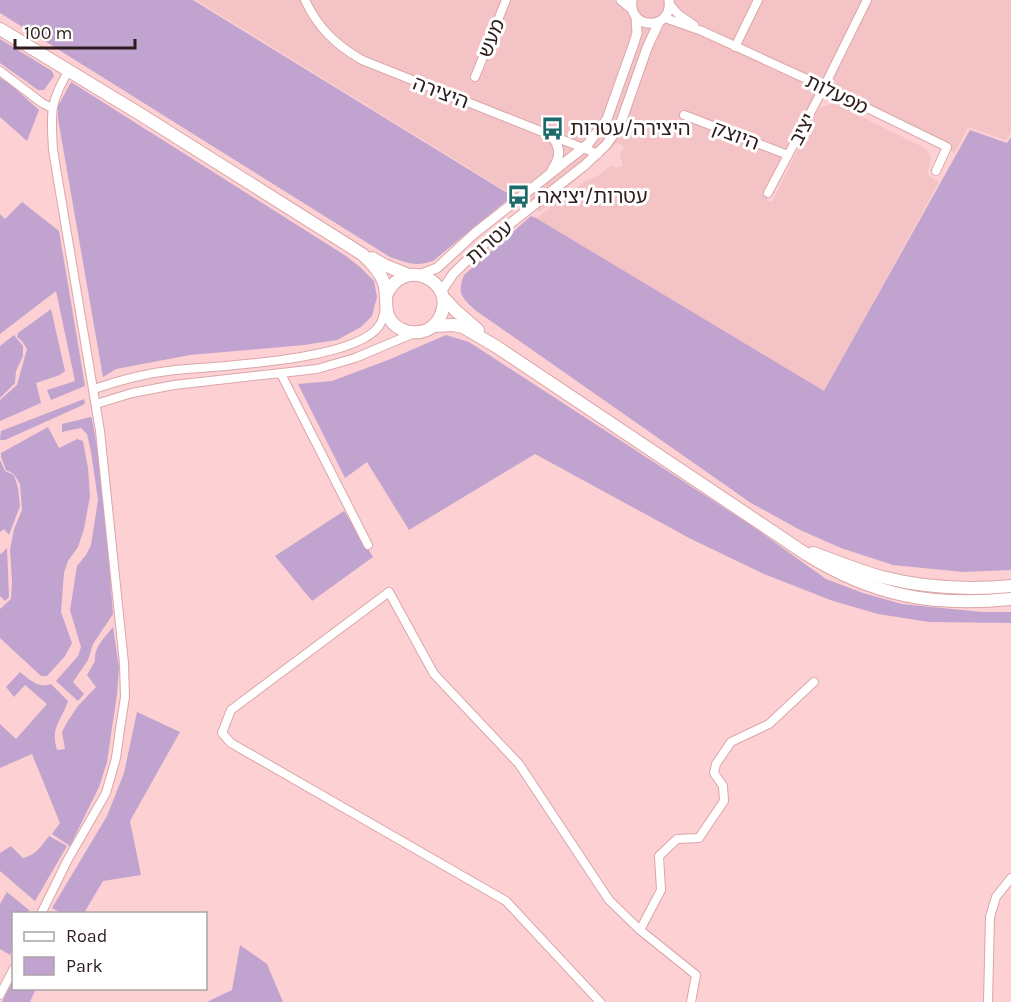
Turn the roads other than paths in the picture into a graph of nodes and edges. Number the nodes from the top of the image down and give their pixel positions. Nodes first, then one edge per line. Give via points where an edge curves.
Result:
1 (305, 0) edge
2 (506, 0) edge
3 (621, 0) edge
4 (758, 0) edge
5 (867, 0) edge
6 (670, 3) edge
7 (633, 9) edge
8 (662, 20) junction
9 (0, 29) edge
10 (702, 31) junction
11 (735, 47) junction
12 (69, 70) junction
13 (0, 71) edge
14 (476, 77) dead end
15 (824, 87) junction
16 (52, 108) junction
17 (684, 115) dead end
18 (551, 135) junction
19 (584, 148) junction
20 (598, 154) junction
21 (788, 155) junction
22 (936, 171) dead end
23 (549, 175) junction
24 (768, 193) dead end
25 (350, 245) junction
26 (414, 275) junction
27 (442, 294) junction
28 (386, 302) junction
29 (433, 326) junction
30 (414, 333) junction
31 (497, 347) junction
32 (281, 374) junction
33 (94, 388) junction
34 (96, 404) junction
35 (775, 532) junction
36 (368, 545) dead end
37 (1011, 586) edge
38 (1011, 599) edge
39 (814, 682) dead end
40 (1011, 878) edge
41 (41, 912) edge
42 (640, 930) junction
43 (12, 972) edge
44 (0, 995) edge
45 (600, 1002) edge
46 (691, 1002) edge
47 (988, 1002) edge

1 - 18 street, היצירה via 326,33 347,52
2 - 14 street, מעש
3 - 7 street
4 - 11 street
5 - 15 street, יציב
6 - 8 street, עטרות
6 - 10 street, מפעלות via 678,14
7 - 8 street via 640,20 649,24
7 - 19 street, עטרות via 637,33 608,119
8 - 10 street, מפעלות
8 - 20 street, עטרות via 647,48 620,125
9 - 12 highway
10 - 11 street, מפעלות
11 - 15 street, מפעלות
12 - 16 street
12 - 25 highway
13 - 16 street
15 - 21 street, יציב
15 - 22 street, מפעלות via 947,147
16 - 33 street via 53,150
17 - 21 street, היוצק
18 - 19 street, היצירה
18 - 23 street via 557,142 559,157
19 - 20 street, היצירה
19 - 23 street, עטרות
20 - 27 street, עטרות via 484,244 453,274
21 - 24 street, יציב
23 - 26 street, עטרות via 437,268
25 - 26 highway via 384,265
25 - 28 highway via 379,272
26 - 27 highway via 432,281
26 - 28 highway via 394,282
27 - 29 highway via 442,313
27 - 31 highway
28 - 30 highway via 392,322
28 - 33 street via 379,326 373,332 330,351 172,370
29 - 30 highway
29 - 31 highway via 463,327
30 - 32 street via 334,365
31 - 35 highway
32 - 34 street via 174,385
32 - 36 street
33 - 34 street
34 - 41 street via 124,663 124,697 116,758 106,793
35 - 37 highway via 812,552 896,580 960,589
35 - 38 highway via 826,567 875,589 959,602
39 - 42 street via 769,724 731,742 714,773 723,786 724,801 699,838 677,839 659,856 661,890
40 - 47 street via 996,897 990,917
42 - 45 street via 609,900 519,764 434,674 389,592 231,710 222,733 231,743 506,901
42 - 46 street via 696,975
43 - 44 street

